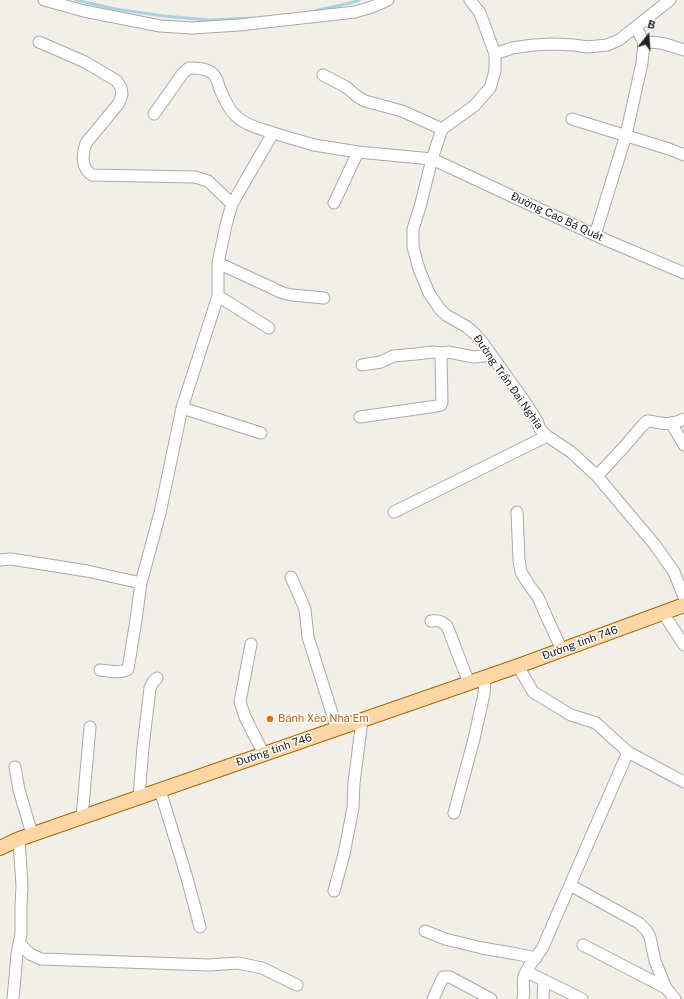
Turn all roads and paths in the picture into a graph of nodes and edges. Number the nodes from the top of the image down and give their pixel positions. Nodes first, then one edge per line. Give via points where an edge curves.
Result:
1 (44, 0) edge
2 (388, 0) edge
3 (470, 0) edge
4 (670, 0) edge
5 (636, 27) junction
6 (39, 42) dead end
7 (644, 43) junction
8 (684, 50) edge
9 (495, 54) junction
10 (324, 74) dead end
11 (154, 114) dead end
12 (572, 118) dead end
13 (442, 130) junction
14 (273, 133) junction
15 (626, 135) junction
16 (358, 152) junction
17 (684, 155) edge
18 (432, 159) junction
19 (334, 203) dead end
20 (232, 204) junction
21 (595, 235) junction
22 (218, 263) junction
23 (684, 273) edge
24 (218, 296) junction
25 (324, 298) dead end
26 (269, 328) dead end
27 (443, 353) junction
28 (491, 355) junction
29 (362, 365) dead end
30 (182, 408) junction
31 (360, 417) dead end
32 (684, 420) edge
33 (671, 424) junction
34 (261, 433) dead end
35 (547, 436) junction
36 (684, 445) edge
37 (597, 476) junction
38 (394, 512) dead end
39 (517, 512) dead end
40 (0, 560) edge
41 (291, 577) dead end
42 (141, 583) junction
43 (684, 597) edge
44 (684, 605) edge
45 (663, 613) junction
46 (431, 621) dead end
47 (251, 644) dead end
48 (684, 645) edge
49 (562, 650) junction
50 (518, 666) junction
51 (100, 670) dead end
52 (485, 677) junction
53 (157, 678) dead end
54 (469, 683) junction
55 (362, 720) junction
56 (90, 727) dead end
57 (337, 729) junction
58 (628, 752) junction
59 (264, 754) junction
60 (15, 767) dead end
61 (684, 782) edge
62 (160, 790) junction
63 (139, 797) junction
64 (454, 813) dead end
65 (82, 817) junction
66 (25, 837) junction
67 (0, 848) edge
68 (570, 885) junction
69 (334, 891) dead end
70 (200, 927) dead end
71 (425, 931) dead end
72 (20, 944) junction
73 (583, 945) dead end
74 (536, 958) junction
75 (527, 972) junction
76 (544, 980) junction
77 (297, 985) dead end
78 (666, 988) junction
79 (521, 998) edge
80 (13, 999) edge
81 (433, 999) edge
82 (491, 999) edge
83 (543, 999) edge
84 (582, 999) edge
85 (675, 999) edge

1 - 2 street via 107,16 160,26 192,28 355,12
3 - 9 street via 480,13
4 - 5 street
5 - 7 street
5 - 9 street via 619,40 607,45 533,45
6 - 20 street via 85,62 117,81 120,88 122,94 119,103 86,143 83,162 88,172 92,175 195,177 208,181
7 - 8 street via 659,43
7 - 15 street
9 - 13 street via 495,71 490,88 474,106
10 - 13 street via 365,101 402,110
11 - 14 street, Đường Cao Bá Quát via 183,72 188,68 197,68 213,74 233,114 248,124
12 - 15 street
13 - 18 street, Đường Trần Đại Nghĩa
14 - 16 street, Đường Cao Bá Quát via 314,145
14 - 20 street
15 - 17 street
15 - 21 street
16 - 18 street, Đường Cao Bá Quát
16 - 19 street
18 - 21 street, Đường Cao Bá Quát
18 - 28 street, Đường Trần Đại Nghĩa via 413,229 413,247 419,269 429,293 439,308 475,334
20 - 22 street
21 - 23 street, Đường Cao Bá Quát
22 - 24 street
22 - 25 street via 283,294
24 - 26 street
24 - 30 street
27 - 28 street via 474,357
27 - 29 street via 393,356 381,362
27 - 31 street via 441,405
28 - 35 street, Đường Trần Đại Nghĩa
30 - 34 street
30 - 42 street via 160,513
32 - 33 street
33 - 36 street
33 - 37 street via 647,421
35 - 37 street, Đường Trần Đại Nghĩa via 571,452
35 - 38 street
37 - 43 street, Đường Trần Đại Nghĩa via 655,545 674,572
39 - 49 street via 522,572 538,597
40 - 42 street via 11,559 87,571
41 - 57 street via 305,609 308,636
42 - 51 street via 128,669 121,672
44 - 45 main road, Đường tỉnh 746
45 - 48 street
45 - 49 main road, Đường tỉnh 746
46 - 54 street via 437,620 447,626
47 - 59 street via 240,702
49 - 50 main road, Đường tỉnh 746
50 - 52 main road, Đường tỉnh 746
50 - 58 street via 533,692 571,715 596,723
52 - 54 main road, Đường tỉnh 746
52 - 64 street via 474,739
53 - 63 street via 150,688
54 - 55 main road, Đường tỉnh 746
55 - 57 main road, Đường tỉnh 746
55 - 69 street via 353,808
56 - 65 street
57 - 59 main road, Đường tỉnh 746
58 - 61 street
58 - 68 street
59 - 62 main road, Đường tỉnh 746
60 - 66 street
62 - 63 main road, Đường tỉnh 746
62 - 70 street
63 - 65 main road, Đường tỉnh 746
65 - 66 main road, Đường tỉnh 746
66 - 67 main road, Đường tỉnh 746
66 - 72 street
68 - 74 street
68 - 78 street via 639,923 646,930
71 - 74 street via 482,948
72 - 77 street via 40,959 209,965 238,963 262,968
72 - 80 street
73 - 78 street
74 - 75 street
75 - 76 street
75 - 79 street
76 - 83 street
76 - 84 street
78 - 85 street
81 - 82 street via 443,977 450,977

